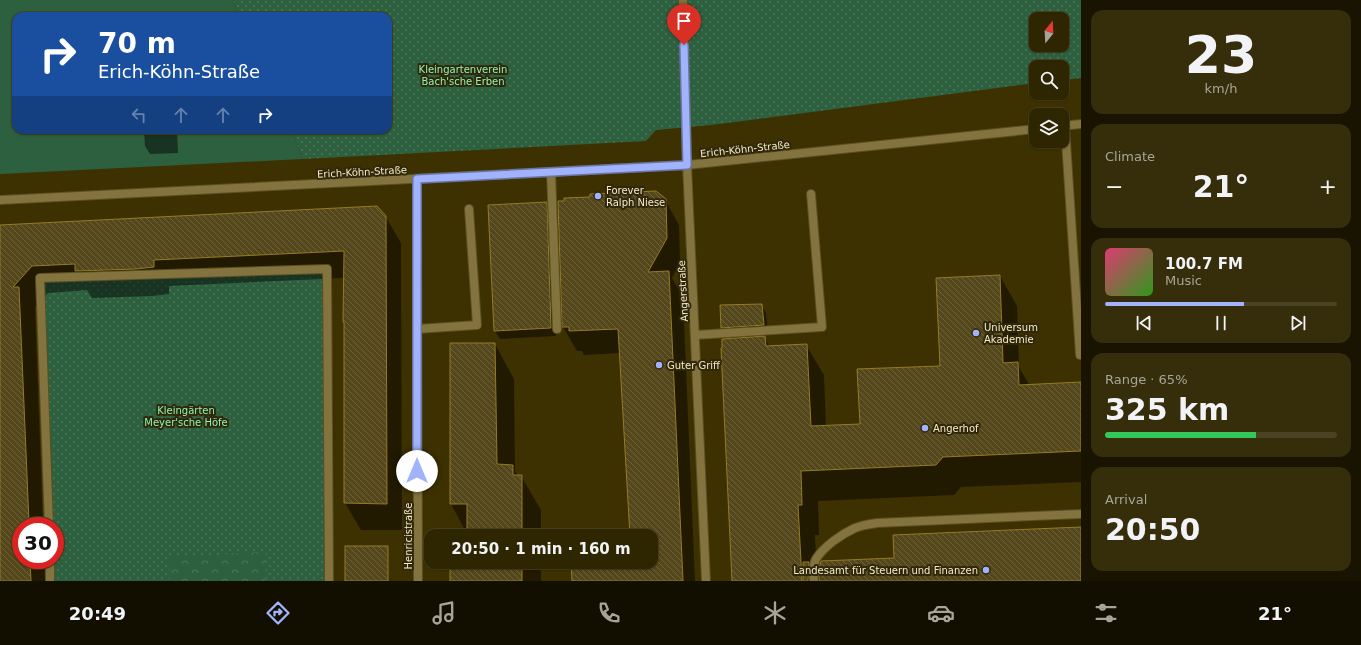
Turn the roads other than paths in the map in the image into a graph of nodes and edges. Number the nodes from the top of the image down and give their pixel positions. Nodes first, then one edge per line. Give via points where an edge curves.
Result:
1 (683, 0) edge
2 (1081, 124) edge
3 (1069, 125) edge
4 (1029, 130) edge
5 (1065, 148) edge
6 (687, 165) junction
7 (551, 172) junction
8 (417, 179) junction
9 (811, 194) dead end
10 (0, 200) edge
11 (469, 209) dead end
12 (417, 329) junction
13 (557, 329) dead end
14 (695, 335) junction
15 (1080, 355) edge
16 (1081, 514) edge
17 (49, 517) edge
18 (50, 569) edge
19 (50, 581) edge
20 (330, 581) edge
21 (418, 581) edge
22 (706, 581) edge
23 (814, 581) edge

1 - 6 street, Angerstraße
2 - 3 street
4 - 6 street, Erich-Köhn-Straße
5 - 15 street
6 - 7 street, Erich-Köhn-Straße
6 - 14 street, Angerstraße
7 - 8 street, Erich-Köhn-Straße
7 - 13 street
8 - 10 street, Erich-Köhn-Straße
8 - 12 street, Henricistraße
9 - 14 street via 822,327
11 - 12 street via 477,325
12 - 21 street, Henricistraße
14 - 22 street, Angerstraße
16 - 23 street via 877,522 856,527 833,542 816,560
17 - 20 street via 40,278 327,270
18 - 19 street

